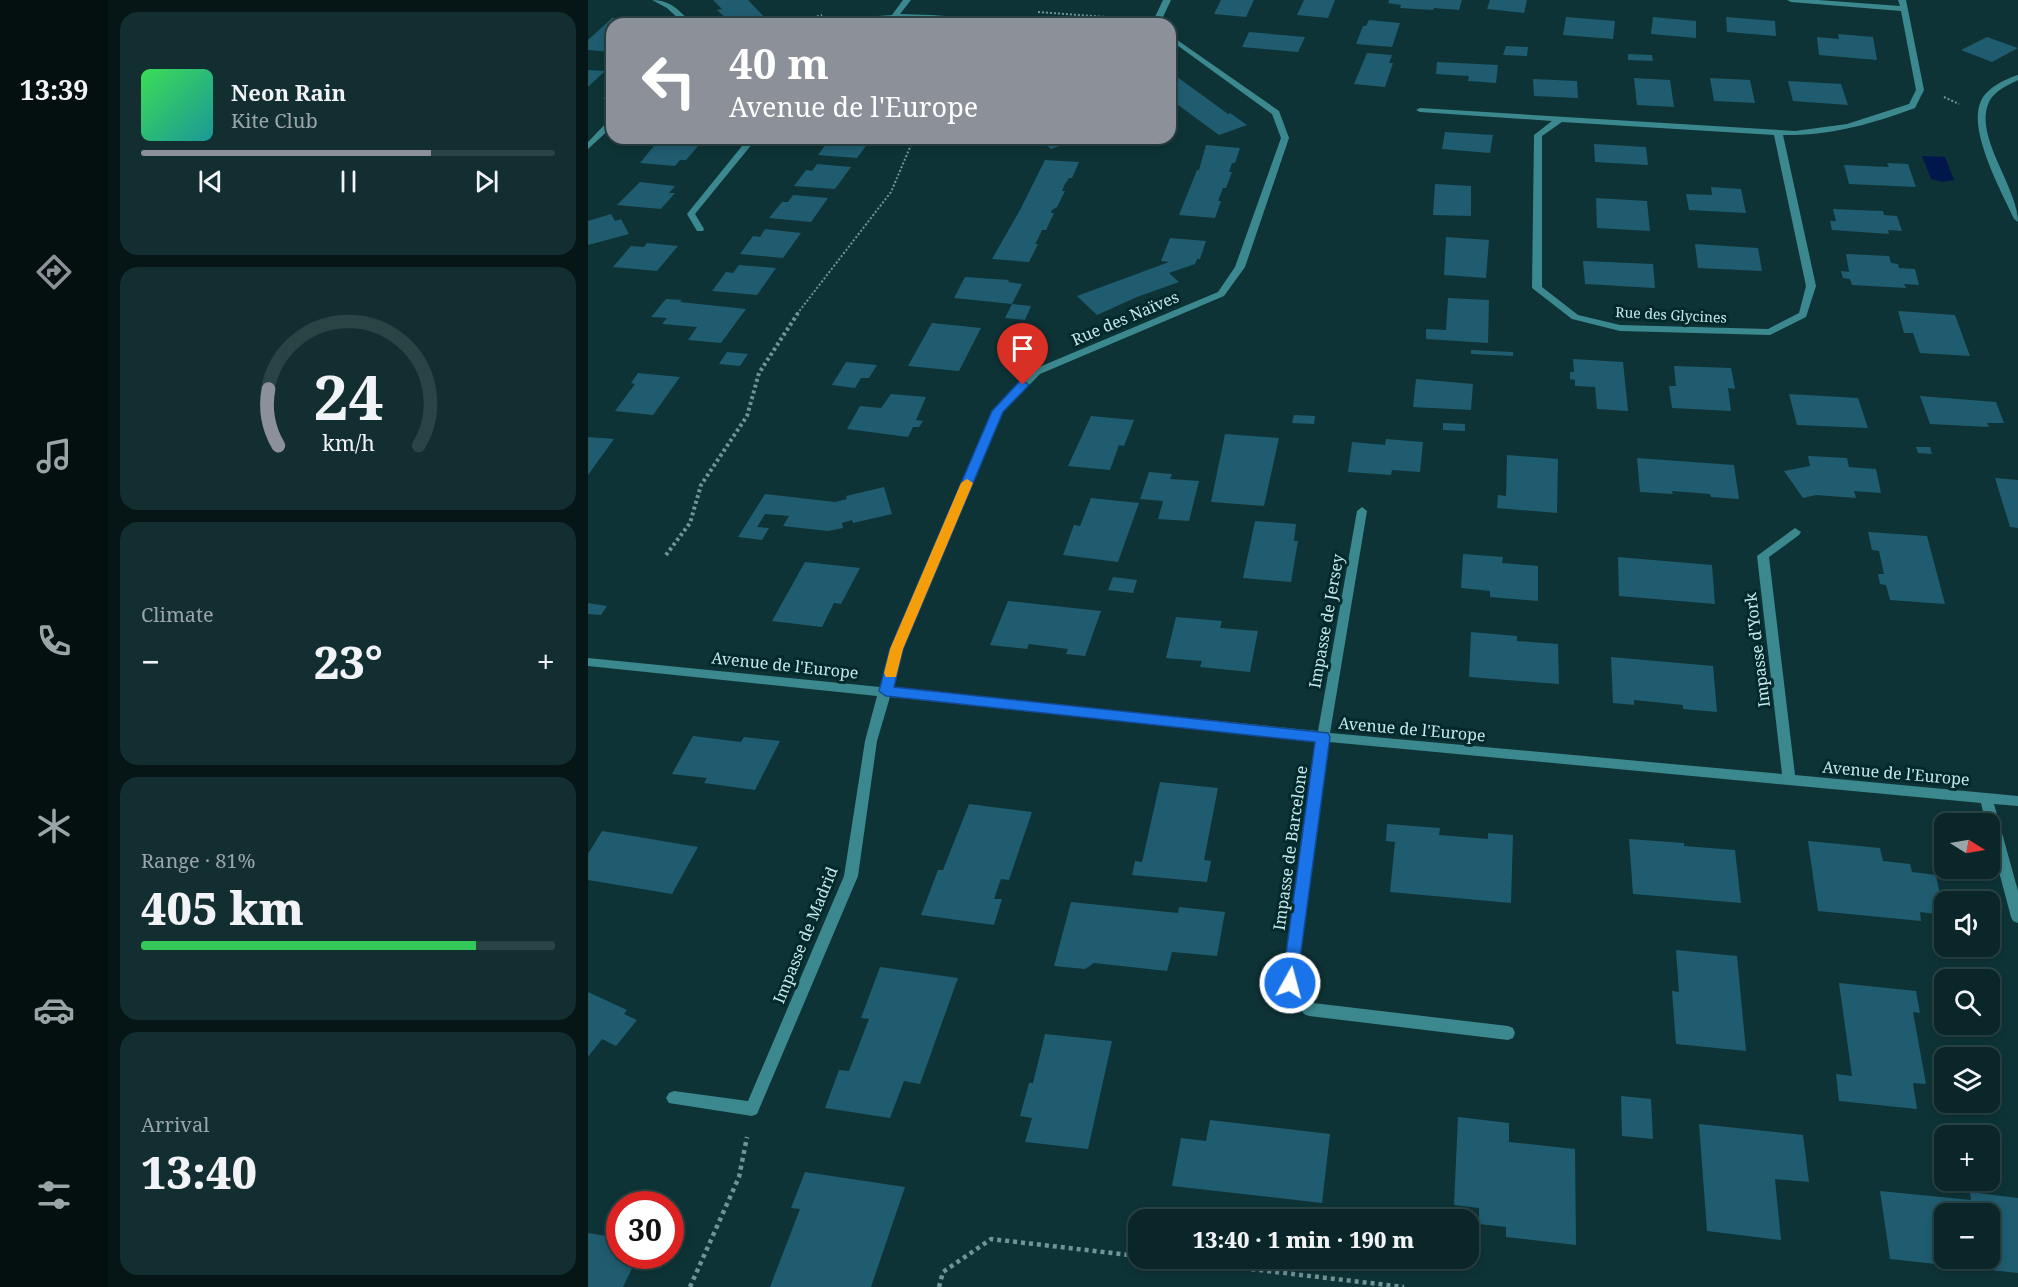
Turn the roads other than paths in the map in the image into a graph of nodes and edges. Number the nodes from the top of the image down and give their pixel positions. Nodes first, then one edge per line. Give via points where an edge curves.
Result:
1 (656, 0) edge
2 (907, 0) edge
3 (1167, 0) edge
4 (1791, 0) edge
5 (1902, 0) edge
6 (1904, 9) junction
7 (895, 16) junction
8 (682, 18) edge
9 (865, 18) edge
10 (926, 18) edge
11 (1160, 18) edge
12 (1176, 41) edge
13 (2018, 77) edge
14 (1420, 110) dead end
15 (1560, 119) junction
16 (606, 128) edge
17 (602, 132) junction
18 (606, 132) edge
19 (1778, 132) junction
20 (748, 144) edge
21 (588, 147) edge
22 (2018, 219) edge
23 (700, 230) dead end
24 (1362, 511) dead end
25 (1795, 532) dead end
26 (588, 662) edge
27 (886, 691) junction
28 (1323, 737) junction
29 (1789, 780) junction
30 (1986, 798) junction
31 (2018, 801) edge
32 (2018, 917) edge
33 (1508, 1033) dead end
34 (674, 1098) dead end

1 - 8 street via 670,6
2 - 7 street
3 - 11 street
4 - 6 street
5 - 6 street
6 - 19 street via 1920,90 1912,106 1875,122 1801,134
7 - 9 street
7 - 10 street
12 - 27 street, Rue des Naïves via 1276,113 1285,138 1240,267 1221,294 1036,372 998,411 897,649
13 - 22 street via 2001,85 1984,102 1980,122
14 - 15 street
15 - 19 street
15 - 19 street, Rue des Glycines via 1538,135 1537,288 1575,317 1620,328 1770,332 1803,315 1811,286
16 - 17 street
17 - 18 street
17 - 21 street
20 - 23 street via 691,214
24 - 28 street, Impasse de Jersey
25 - 29 street, Impasse d'York via 1763,556
26 - 27 street, Avenue de l'Europe
27 - 28 street, Avenue de l'Europe
27 - 34 street, Impasse de Madrid via 871,741 851,876 752,1109
28 - 29 street, Avenue de l'Europe
28 - 33 street, Impasse de Barcelone via 1290,983 1309,1009
29 - 30 street, Avenue de l'Europe
30 - 31 street, Avenue de l'Europe
30 - 32 street

